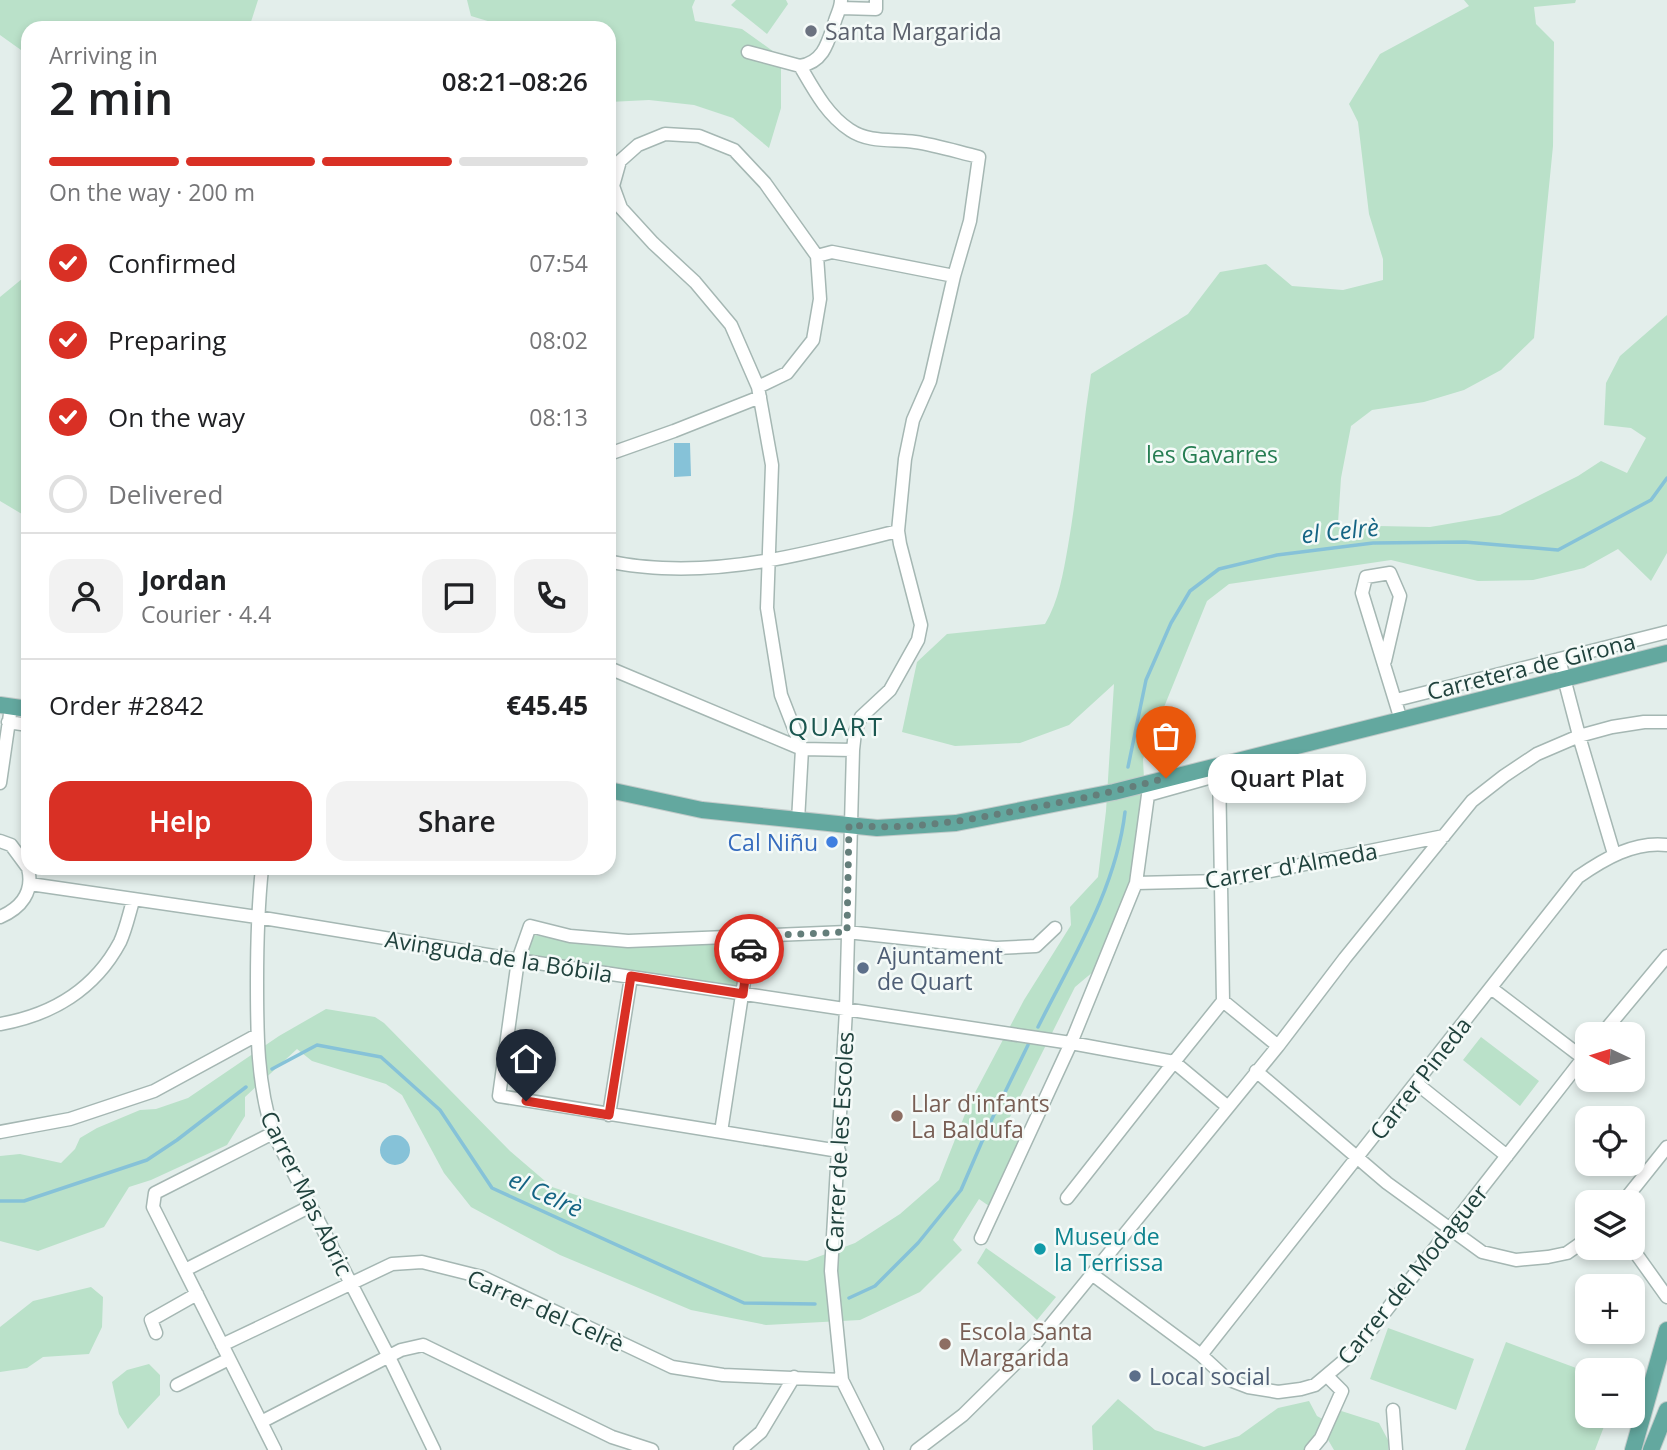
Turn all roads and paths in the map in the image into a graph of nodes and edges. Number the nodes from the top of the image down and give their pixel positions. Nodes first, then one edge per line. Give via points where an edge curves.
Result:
1 (876, 0) edge
2 (841, 4) edge
3 (748, 52) dead end
4 (800, 66) junction
5 (616, 175) edge
6 (616, 194) edge
7 (817, 256) junction
8 (954, 276) junction
9 (759, 392) junction
10 (616, 451) edge
11 (898, 531) junction
12 (769, 562) junction
13 (616, 563) edge
14 (1667, 632) edge
15 (1667, 653) edge
16 (1559, 659) junction
17 (1385, 661) junction
18 (616, 671) edge
19 (1564, 678) junction
20 (1395, 700) junction
21 (6, 711) edge
22 (1401, 720) junction
23 (1667, 722) edge
24 (1579, 736) junction
25 (802, 749) junction
26 (853, 750) junction
27 (1219, 770) junction
28 (0, 783) edge
29 (616, 792) edge
30 (798, 821) junction
31 (849, 825) junction
32 (1444, 836) junction
33 (0, 841) edge
34 (1667, 845) edge
35 (1614, 854) junction
36 (21, 859) edge
37 (29, 875) edge
38 (261, 875) edge
39 (1221, 881) junction
40 (1136, 883) junction
41 (30, 884) junction
42 (134, 901) junction
43 (0, 917) edge
44 (257, 917) junction
45 (1055, 928) dead end
46 (847, 932) junction
47 (751, 936) junction
48 (1667, 956) edge
49 (518, 960) junction
50 (631, 976) junction
51 (1491, 988) junction
52 (743, 994) junction
53 (1223, 1002) junction
54 (846, 1010) junction
55 (1612, 1022) edge
56 (0, 1024) edge
57 (257, 1035) junction
58 (1071, 1043) junction
59 (1278, 1046) junction
60 (1575, 1049) edge
61 (1174, 1062) junction
62 (1575, 1069) edge
63 (1256, 1071) junction
64 (1416, 1083) junction
65 (1228, 1107) junction
66 (609, 1115) junction
67 (0, 1132) edge
68 (721, 1132) junction
69 (273, 1133) junction
70 (1667, 1147) edge
71 (839, 1151) junction
72 (1507, 1156) junction
73 (1357, 1157) junction
74 (1633, 1190) edge
75 (1067, 1198) dead end
76 (311, 1206) junction
77 (1450, 1229) junction
78 (981, 1238) dead end
79 (1575, 1247) edge
80 (1641, 1260) edge
81 (185, 1270) junction
82 (1093, 1275) junction
83 (351, 1283) junction
84 (197, 1294) junction
85 (1667, 1297) edge
86 (1667, 1330) edge
87 (156, 1333) dead end
88 (222, 1345) junction
89 (1200, 1355) junction
90 (388, 1357) junction
91 (229, 1359) junction
92 (794, 1377) junction
93 (1327, 1377) junction
94 (842, 1380) junction
95 (177, 1385) dead end
96 (1393, 1410) dead end
97 (1667, 1410) edge
98 (261, 1422) junction
99 (275, 1450) edge
100 (434, 1450) edge
101 (652, 1450) edge
102 (740, 1450) edge
103 (877, 1450) edge
104 (917, 1450) edge
105 (1311, 1450) edge
106 (1396, 1450) edge
107 (1633, 1450) edge
108 (1651, 1450) edge

1 - 2 street via 876,9
2 - 4 street via 819,59
3 - 4 street
4 - 8 street, Carrer de les Escoles via 824,106 858,135 979,157 970,221
5 - 7 street via 620,161 638,145 665,134 699,136 734,150 765,183
6 - 9 street via 621,208 731,325
7 - 8 street via 832,252
7 - 9 street via 820,299 813,340 787,373
8 - 11 street, Carrer de les Escoles via 930,381 905,459
9 - 10 street via 674,431
9 - 12 street via 772,465
11 - 12 street
11 - 26 street, Carrer de les Escoles via 921,625 918,640 890,690 862,717
12 - 13 street via 692,569
12 - 25 street via 767,608 781,695
14 - 16 street, Carretera de Girona
15 - 19 main road
16 - 19 street
16 - 20 street, Carretera de Girona
17 - 17 street via 1362,593 1366,577 1390,573 1400,596
17 - 20 street
18 - 25 street
19 - 22 main road
19 - 24 street
20 - 22 street
21 - 28 street
22 - 27 main road
23 - 24 street via 1612,727
24 - 32 street via 1537,754 1504,776 1472,801
24 - 35 street
25 - 26 street
25 - 30 street
26 - 31 street, Carrer de les Escoles
27 - 31 main road via 956,823 877,828
27 - 39 street
27 - 40 street via 1149,795
29 - 30 main road via 702,810
30 - 31 main road
31 - 46 street, Carrer de les Escoles
32 - 39 street, Carrer d'Almeda
32 - 59 street
33 - 36 street via 11,845
34 - 35 street, Carrer Pineda
35 - 51 street, Carrer Pineda via 1578,877
37 - 41 street
38 - 44 street, Carrer Mas Abric
39 - 40 street, Carrer d'Almeda
39 - 53 street
40 - 58 street
41 - 42 street, Avinguda de la Bóbila
41 - 43 street via 26,898
42 - 44 street, Avinguda de la Bóbila
42 - 56 street via 121,939 84,987 62,1004
44 - 49 street, Avinguda de la Bóbila
44 - 57 street, Carrer Mas Abric
45 - 46 street via 1036,946 996,948
46 - 47 street
46 - 54 street, Carrer de les Escoles
47 - 49 street via 628,941 570,936 530,926
47 - 52 street
48 - 55 street
49 - 50 street, Avinguda de la Bóbila
49 - 66 street via 499,1096
50 - 52 street, Avinguda de la Bóbila
50 - 66 street
51 - 60 street
51 - 64 street, Carrer Pineda
52 - 54 street, Avinguda de la Bóbila
52 - 68 street
53 - 59 street
53 - 61 street
54 - 58 street, Avinguda de la Bóbila
54 - 71 street, Carrer de les Escoles
57 - 67 street via 153,1091 70,1119
57 - 69 street, Carrer Mas Abric via 264,1107
58 - 61 street, Avinguda de la Bóbila
58 - 78 street
59 - 63 street
61 - 65 street
61 - 75 street
62 - 72 street, Carrer del Modaguer
63 - 65 street
63 - 73 street
64 - 72 street
64 - 73 street, Carrer Pineda
65 - 82 street
66 - 68 street
68 - 71 street
69 - 76 street, Carrer Mas Abric
69 - 81 street via 155,1193 153,1207
70 - 74 street
71 - 94 street, Carrer de les Escoles via 831,1272
72 - 77 street, Carrer del Modaguer
73 - 77 street
73 - 89 street, Carrer Pineda
76 - 81 street
76 - 83 street, Carrer Mas Abric
77 - 79 street via 1482,1252 1516,1260 1567,1253
77 - 93 street, Carrer del Modaguer via 1353,1353
80 - 85 street
81 - 84 street
82 - 89 street, Carrer del Modaguer
82 - 104 street via 1018,1362 963,1415
83 - 88 street, Carrer del Celrè
83 - 90 street, Carrer Mas Abric
83 - 92 street, Carrer del Celrè via 392,1264 422,1262 482,1277 672,1367 723,1375
84 - 87 street via 151,1320
84 - 88 street
86 - 107 main road
88 - 91 street
89 - 93 street, Carrer del Modaguer via 1227,1379 1248,1387 1278,1392 1315,1385
90 - 98 street
90 - 100 street, Carrer Mas Abric
90 - 101 street via 423,1345 612,1437
91 - 95 street
91 - 98 street
92 - 94 street, Carrer del Celrè
92 - 102 street via 761,1432
93 - 105 street via 1342,1391
94 - 103 street, Carrer de les Escoles
96 - 106 street
97 - 108 main road
98 - 99 street

